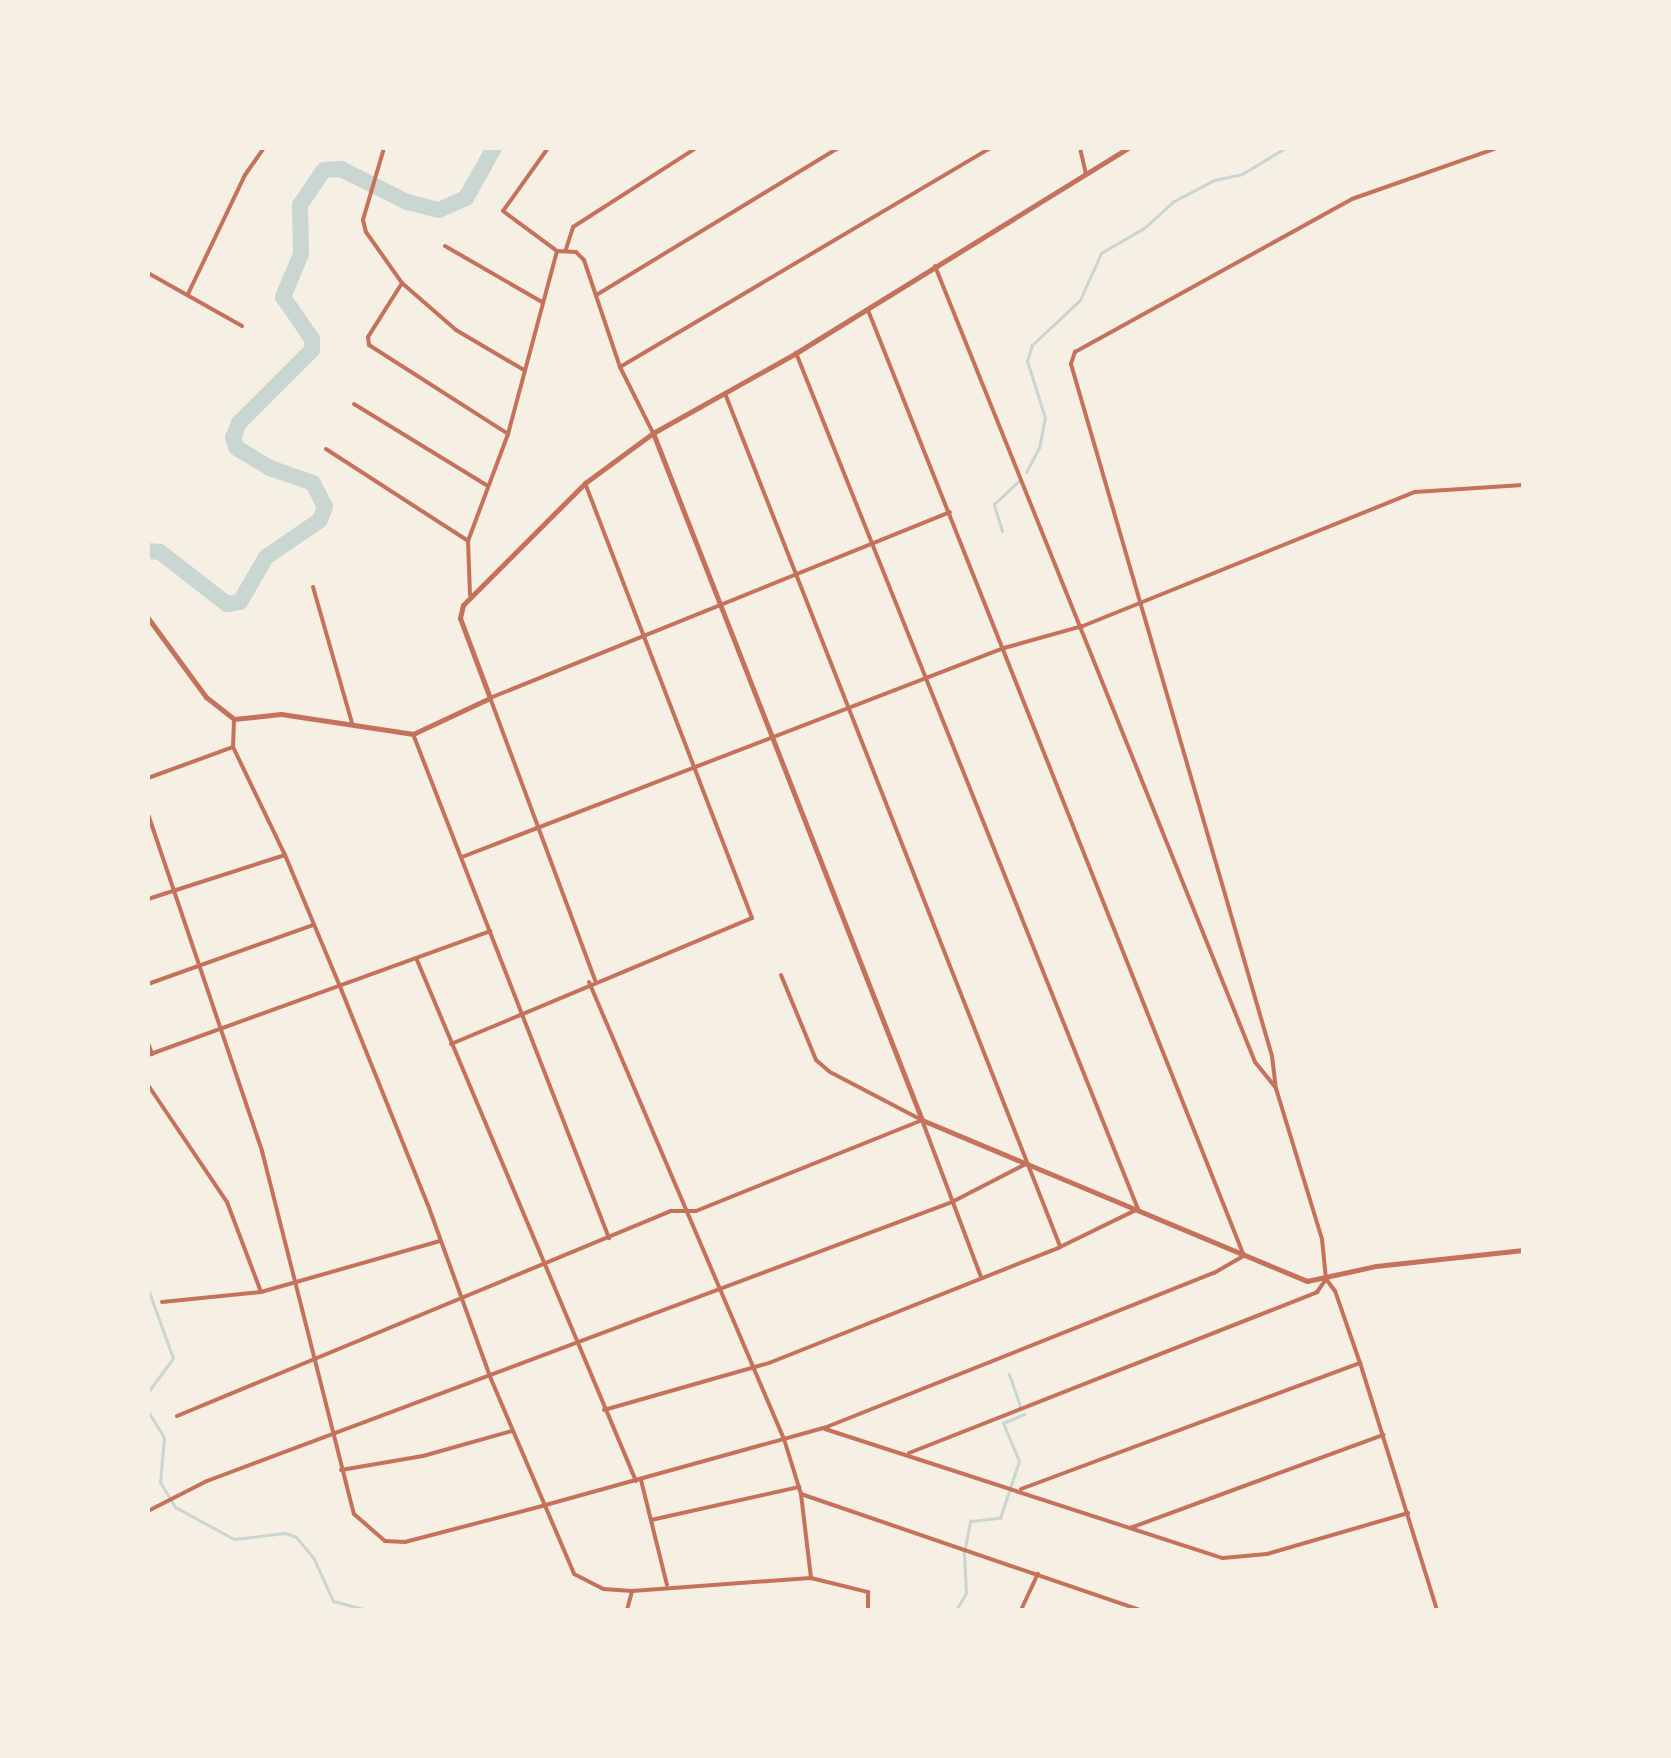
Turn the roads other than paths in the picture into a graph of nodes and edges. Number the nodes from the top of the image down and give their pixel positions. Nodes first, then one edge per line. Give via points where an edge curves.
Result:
1 (264, 148) edge
2 (384, 148) edge
3 (548, 148) edge
4 (696, 148) edge
5 (838, 148) edge
6 (990, 148) edge
7 (1080, 148) edge
8 (1128, 148) edge
9 (1497, 148) edge
10 (1086, 173) junction
11 (445, 246) dead end
12 (566, 249) junction
13 (557, 251) junction
14 (935, 266) junction
15 (148, 273) edge
16 (402, 283) junction
17 (188, 294) junction
18 (598, 294) junction
19 (542, 302) junction
20 (868, 310) junction
21 (242, 326) dead end
22 (796, 353) junction
23 (620, 367) junction
24 (524, 370) junction
25 (726, 396) junction
26 (354, 404) dead end
27 (653, 433) junction
28 (508, 434) junction
29 (326, 449) dead end
30 (585, 483) junction
31 (1523, 485) edge
32 (488, 486) junction
33 (950, 512) junction
34 (468, 541) junction
35 (871, 545) junction
36 (795, 578) junction
37 (313, 587) dead end
38 (470, 595) junction
39 (1139, 600) junction
40 (718, 605) junction
41 (148, 618) edge
42 (1083, 626) junction
43 (643, 637) junction
44 (1004, 648) junction
45 (927, 679) junction
46 (490, 698) junction
47 (850, 707) junction
48 (234, 719) junction
49 (352, 723) junction
50 (413, 734) junction
51 (770, 735) junction
52 (233, 747) junction
53 (692, 766) junction
54 (148, 778) edge
55 (148, 814) edge
56 (539, 828) junction
57 (285, 855) junction
58 (462, 857) junction
59 (174, 891) junction
60 (148, 899) edge
61 (313, 925) junction
62 (490, 931) junction
63 (417, 960) junction
64 (197, 966) junction
65 (781, 975) dead end
66 (592, 981) junction
67 (148, 984) edge
68 (339, 984) junction
69 (524, 1012) junction
70 (219, 1031) junction
71 (148, 1043) edge
72 (451, 1044) junction
73 (150, 1055) edge
74 (148, 1085) edge
75 (1276, 1089) junction
76 (922, 1120) junction
77 (1028, 1162) junction
78 (952, 1202) junction
79 (1138, 1209) junction
80 (683, 1213) junction
81 (609, 1238) junction
82 (440, 1241) junction
83 (1060, 1247) junction
84 (1523, 1250) edge
85 (1244, 1256) junction
86 (546, 1266) junction
87 (981, 1277) junction
88 (1326, 1279) junction
89 (295, 1284) junction
90 (721, 1289) junction
91 (261, 1292) junction
92 (462, 1299) junction
93 (162, 1302) dead end
94 (577, 1345) junction
95 (313, 1361) junction
96 (1360, 1363) junction
97 (754, 1365) junction
98 (491, 1379) junction
99 (604, 1410) junction
100 (177, 1416) dead end
101 (824, 1428) junction
102 (512, 1431) junction
103 (332, 1435) junction
104 (1383, 1435) junction
105 (784, 1439) junction
106 (908, 1454) junction
107 (341, 1470) junction
108 (639, 1481) junction
109 (799, 1487) junction
110 (1014, 1488) junction
111 (801, 1494) junction
112 (542, 1506) junction
113 (148, 1511) edge
114 (1408, 1513) junction
115 (651, 1520) junction
116 (1128, 1528) junction
117 (1038, 1574) junction
118 (811, 1578) junction
119 (667, 1585) junction
120 (632, 1591) junction
121 (627, 1610) edge
122 (868, 1610) edge
123 (1021, 1610) edge
124 (1140, 1610) edge
125 (1437, 1610) edge

1 - 17 street via 245,175
2 - 16 street via 363,220
3 - 13 street via 503,211
4 - 12 street via 612,197 573,227
5 - 18 street
6 - 23 street
7 - 10 street
8 - 10 street
9 - 39 street via 1352,199 1075,352 1071,364
10 - 14 street
11 - 19 street
12 - 13 street
12 - 18 street via 584,260
13 - 19 street
14 - 20 street
14 - 42 street
15 - 17 street
16 - 24 street via 456,330
16 - 28 street via 368,337 369,345
17 - 21 street
18 - 23 street
19 - 24 street
20 - 22 street
20 - 33 street
22 - 25 street
22 - 35 street
23 - 27 street
24 - 28 street
25 - 27 street
25 - 36 street
26 - 32 street
27 - 30 street
27 - 40 street
28 - 32 street
29 - 34 street
30 - 38 street
30 - 43 street
31 - 39 street via 1415,492
32 - 34 street
33 - 35 street
33 - 44 street
34 - 38 street
35 - 36 street
35 - 45 street
36 - 40 street
36 - 47 street
37 - 49 street
38 - 46 street via 460,618
39 - 42 street
39 - 75 street via 1272,1056
40 - 43 street
40 - 51 street
41 - 48 street via 206,697
42 - 44 street
42 - 75 street via 1255,1062
43 - 46 street
43 - 53 street
44 - 45 street
44 - 85 street
45 - 47 street
45 - 79 street
46 - 50 street
46 - 56 street
47 - 51 street
47 - 77 street
48 - 49 street via 281,714
48 - 52 street
49 - 50 street
50 - 58 street
51 - 53 street
51 - 76 street
52 - 54 street
52 - 57 street
53 - 56 street
53 - 66 street via 752,918
55 - 59 street
56 - 58 street
56 - 66 street
57 - 59 street
57 - 61 street
58 - 62 street
59 - 60 street
59 - 64 street
61 - 64 street
61 - 68 street
62 - 63 street
62 - 69 street
63 - 68 street
63 - 72 street
64 - 67 street
64 - 70 street
65 - 76 street via 816,1060
66 - 69 street
66 - 80 street
68 - 70 street
68 - 82 street
69 - 72 street
69 - 81 street
70 - 73 street
70 - 89 street via 262,1151
71 - 73 street
72 - 86 street
74 - 91 street via 227,1202
75 - 88 street via 1322,1239
76 - 77 street
76 - 78 street
76 - 80 street
77 - 78 street
77 - 79 street
77 - 83 street
78 - 87 street
78 - 90 street
79 - 83 street
79 - 85 street
80 - 81 street via 671,1211
80 - 90 street
81 - 86 street
82 - 89 street
82 - 92 street
83 - 87 street
84 - 88 street via 1376,1266
85 - 88 street via 1307,1281
85 - 101 street via 1214,1273
86 - 92 street
86 - 94 street
87 - 97 street
88 - 96 street
88 - 106 street via 1317,1292
89 - 91 street
89 - 95 street
90 - 94 street
90 - 97 street
91 - 93 street
92 - 95 street
92 - 98 street
94 - 98 street
94 - 99 street
95 - 100 street
95 - 103 street
96 - 104 street
96 - 110 street
97 - 99 street
97 - 105 street
98 - 102 street
98 - 103 street
99 - 108 street
101 - 105 street
101 - 106 street
102 - 107 street via 423,1456
102 - 112 street
103 - 107 street
103 - 113 street via 207,1481
104 - 114 street
104 - 116 street
105 - 108 street
105 - 109 street
106 - 110 street
107 - 112 street via 354,1514 385,1541 405,1542
108 - 112 street
108 - 115 street
109 - 111 street
109 - 115 street
110 - 116 street
111 - 117 street
111 - 118 street
112 - 120 street via 574,1574 603,1589
114 - 116 street via 1239,1559
114 - 125 street
115 - 119 street
117 - 123 street
117 - 124 street
118 - 119 street
118 - 122 street via 868,1592
119 - 120 street
120 - 121 street

